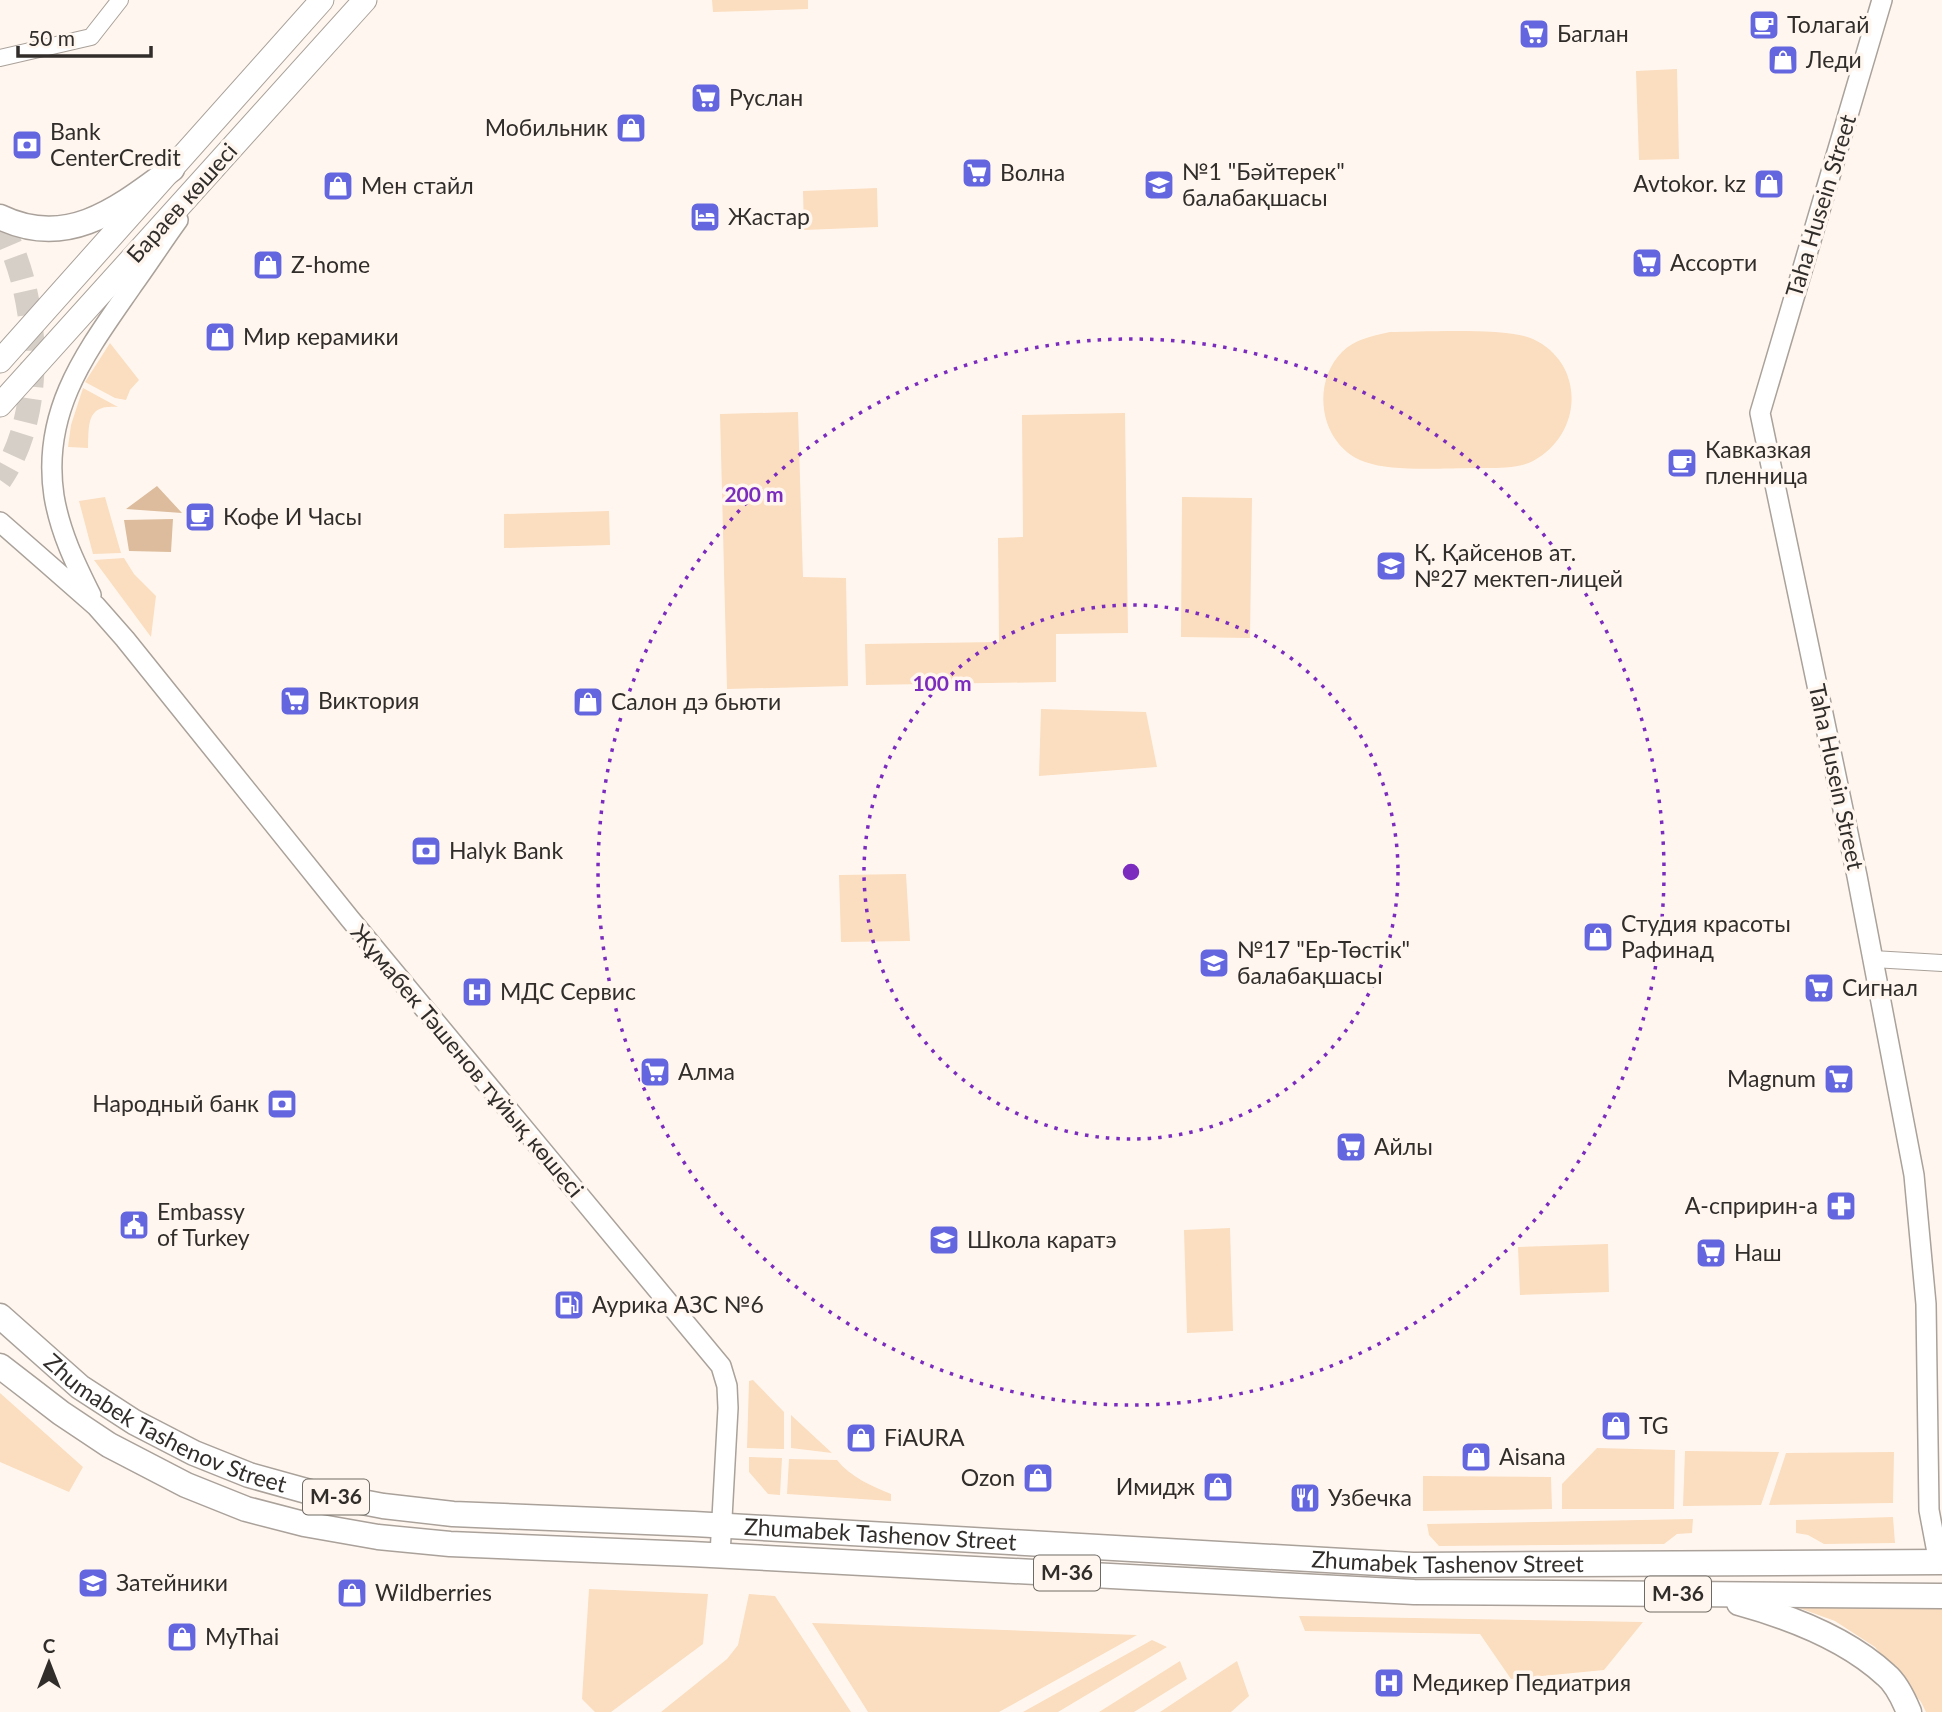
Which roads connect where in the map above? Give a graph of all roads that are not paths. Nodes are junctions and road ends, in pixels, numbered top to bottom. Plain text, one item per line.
1 (120, 0) edge
2 (322, 0) edge
3 (365, 0) edge
4 (1882, 0) edge
5 (277, 51) junction
6 (0, 58) edge
7 (299, 73) junction
8 (172, 169) junction
9 (212, 170) junction
10 (0, 217) edge
11 (0, 361) edge
12 (0, 405) edge
13 (0, 522) edge
14 (96, 606) junction
15 (1873, 960) junction
16 (1942, 963) edge
17 (0, 1316) edge
18 (0, 1366) edge
19 (0, 1381) edge
20 (109, 1445) junction
21 (723, 1526) junction
22 (720, 1555) junction
23 (1941, 1565) edge
24 (1704, 1594) junction
25 (1942, 1596) edge
26 (1909, 1712) edge

1 - 6 street
2 - 5 main road, Бараев көшесі
3 - 7 main road, Бараев көшесі
4 - 15 street, Taha Husein Street
5 - 7 main road
5 - 8 main road, Бараев көшесі
7 - 9 main road, Бараев көшесі
8 - 10 main road
8 - 11 main road, Бараев көшесі
9 - 12 main road, Бараев көшесі
9 - 14 street
13 - 14 street
14 - 21 street, Жұмабек Тәшенов тұйық көшесі
15 - 16 street
15 - 23 street, Taha Husein Street
17 - 21 main road, Zhumabek Tashenov Street / M-36
18 - 20 main road, Zhumabek Tashenov Street / M-36
19 - 20 main road
20 - 22 main road, Zhumabek Tashenov Street / M-36
21 - 22 street, Жұмабек Тәшенов тұйық көшесі
21 - 23 main road, Zhumabek Tashenov Street / M-36
22 - 24 main road, Zhumabek Tashenov Street / M-36
24 - 25 main road, Zhumabek Tashenov Street / M-36
24 - 26 main road

